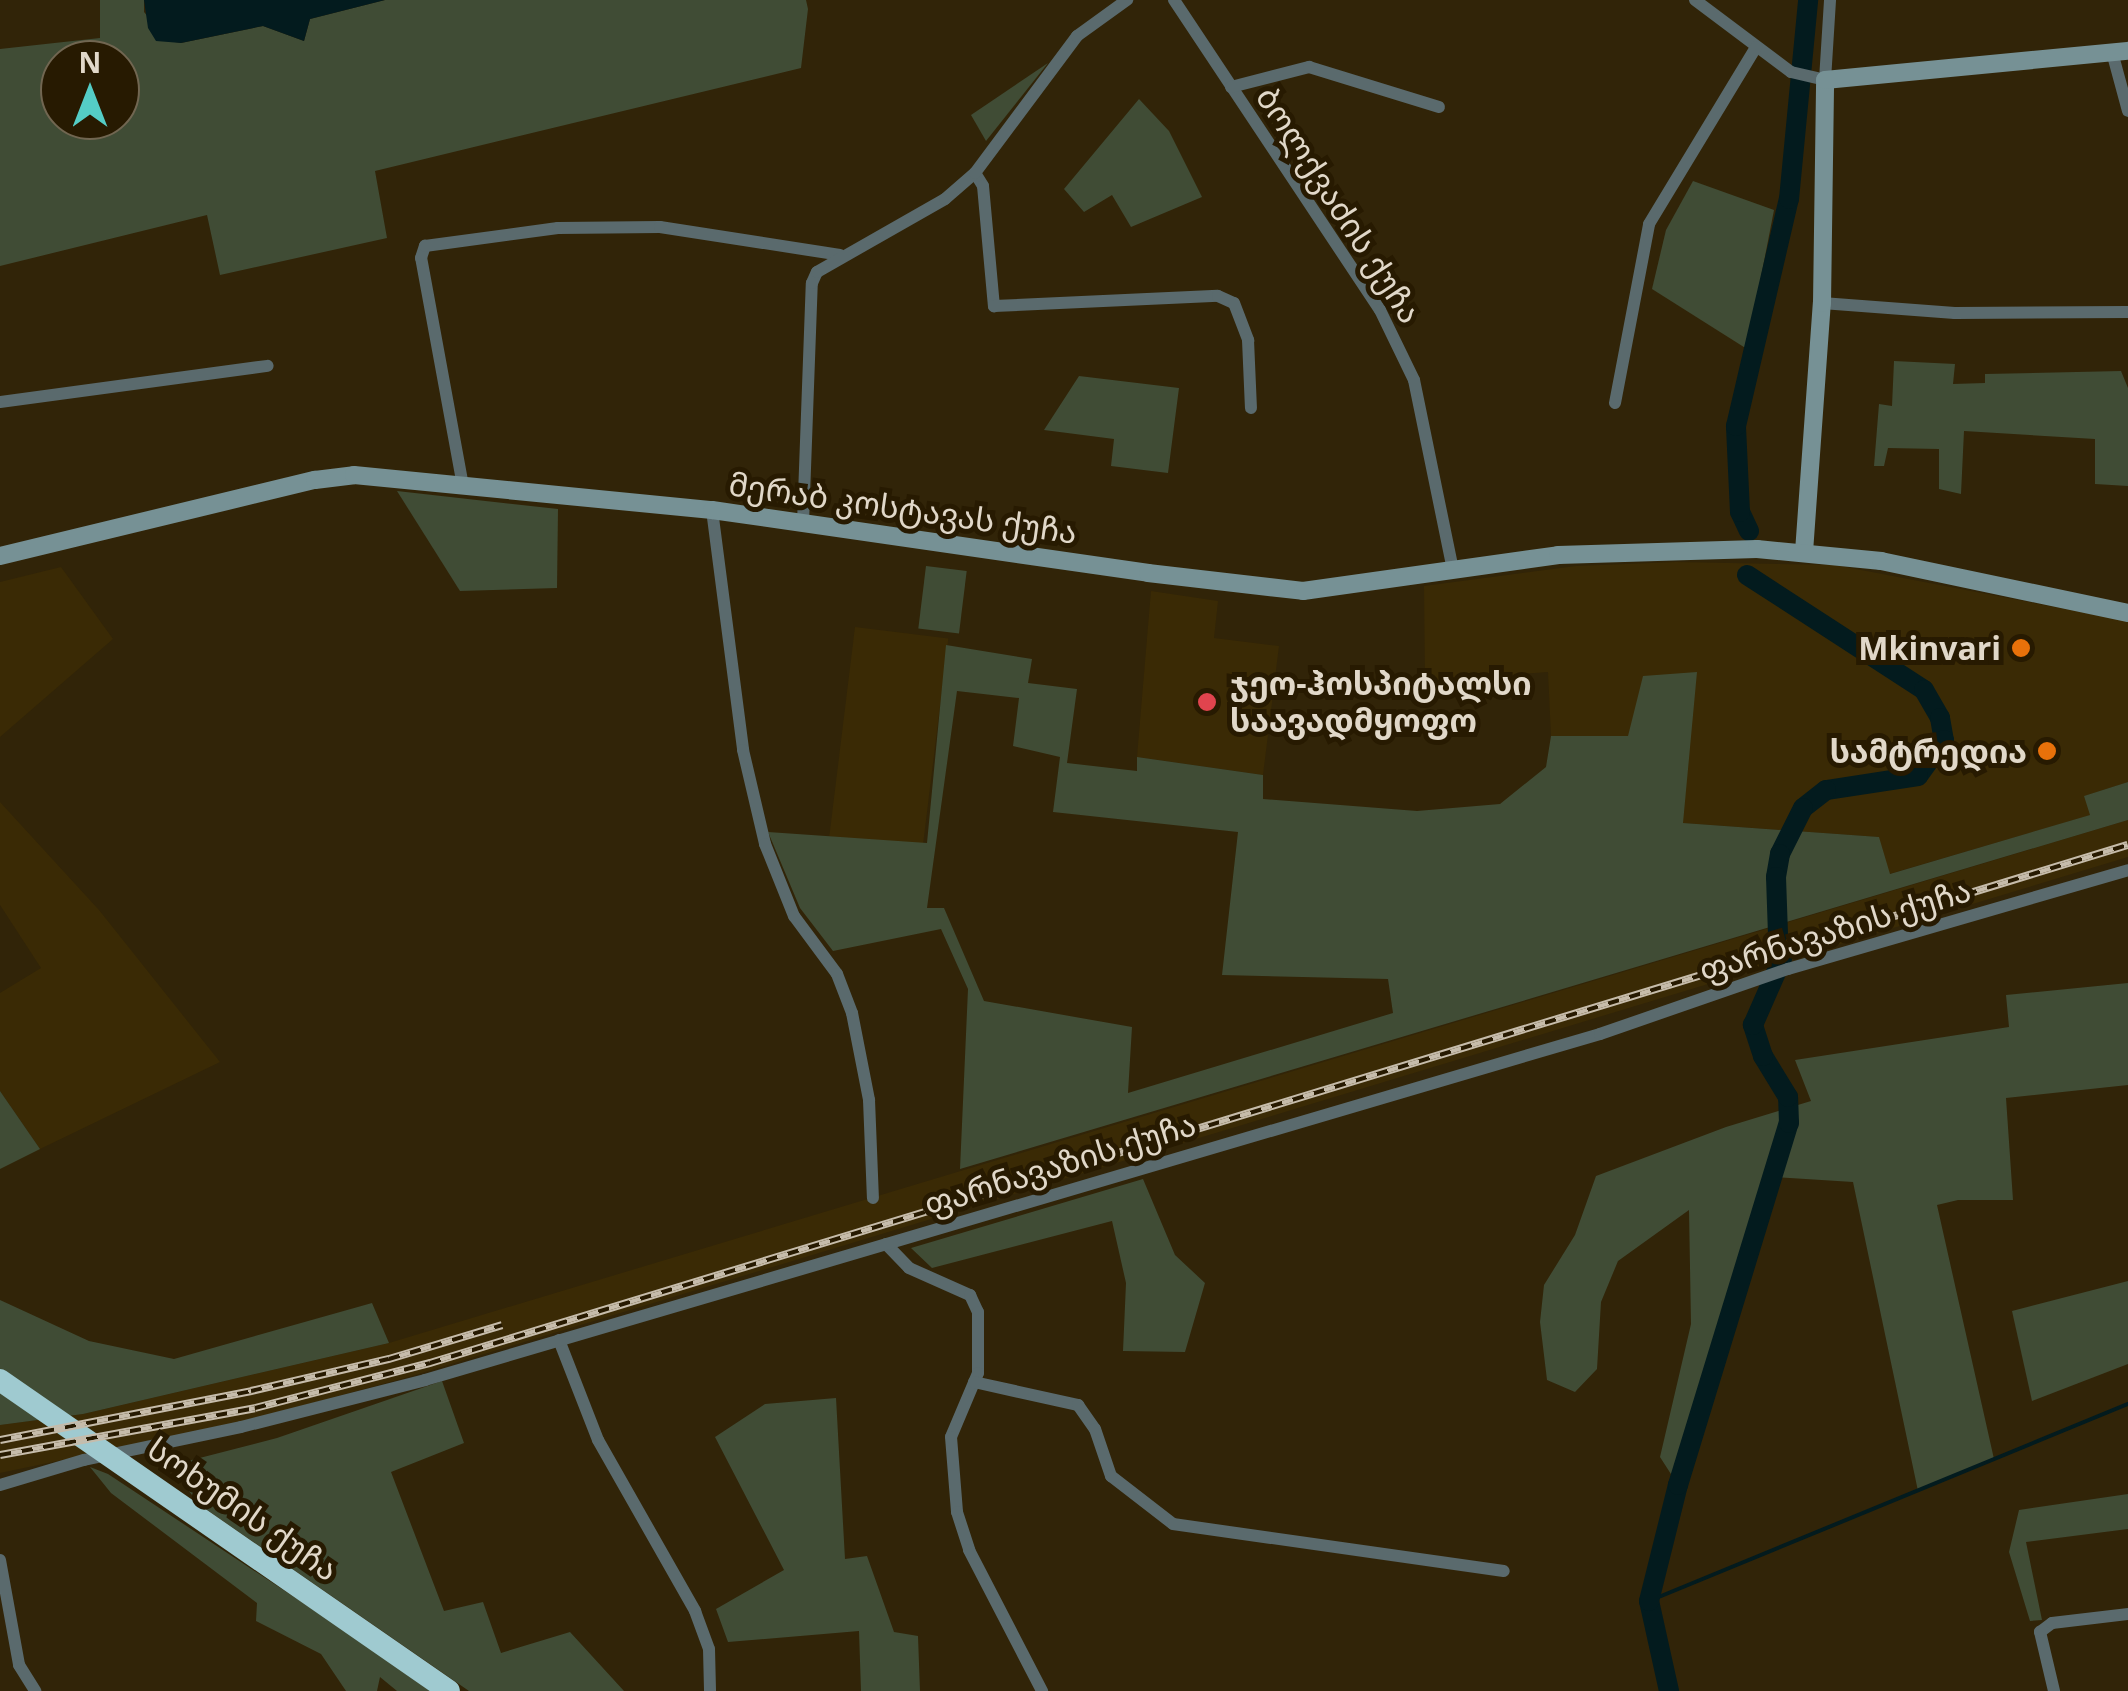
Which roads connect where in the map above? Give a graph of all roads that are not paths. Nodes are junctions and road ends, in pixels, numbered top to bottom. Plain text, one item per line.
1 (1127, 0) edge
2 (1174, 0) edge
3 (1695, 0) edge
4 (1830, 0) edge
5 (1756, 47) junction
6 (2120, 52) edge
7 (1826, 80) junction
8 (1231, 87) junction
9 (1439, 107) dead end
10 (2128, 111) edge
11 (975, 173) junction
12 (840, 255) junction
13 (1822, 303) junction
14 (2128, 312) edge
15 (268, 366) dead end
16 (0, 402) edge
17 (1614, 403) dead end
18 (1251, 408) dead end
19 (463, 486) junction
20 (712, 510) junction
21 (803, 523) junction
22 (1804, 552) junction
23 (0, 556) edge
24 (1453, 570) junction
25 (2128, 612) edge
26 (2128, 870) edge
27 (873, 1198) dead end
28 (886, 1244) junction
29 (559, 1340) junction
30 (0, 1380) edge
31 (974, 1382) junction
32 (0, 1484) edge
33 (0, 1560) edge
34 (1504, 1571) dead end
35 (2128, 1614) edge
36 (35, 1691) edge
37 (448, 1691) edge
38 (710, 1691) edge
39 (1042, 1691) edge
40 (2054, 1691) edge

1 - 11 street
2 - 8 street, ბოლქვაძის ქუჩა
3 - 5 street
4 - 7 street
5 - 7 street
5 - 17 street
6 - 7 main road
6 - 10 street
7 - 13 main road
8 - 9 street
8 - 24 street, ბოლქვაძის ქუჩა
11 - 12 street
11 - 18 street
12 - 19 street
12 - 21 street
13 - 14 street
13 - 22 main road
15 - 16 street
19 - 20 main road, მერაბ კოსტავას ქუჩა
19 - 23 main road, მერაბ კოსტავას ქუჩა
20 - 21 main road, მერაბ კოსტავას ქუჩა
20 - 27 street
21 - 24 main road, მერაბ კოსტავას ქუჩა
22 - 24 main road, მერაბ კოსტავას ქუჩა
22 - 25 main road, მერაბ კოსტავას ქუჩა
26 - 28 street, ფარნავაზის ქუჩა
28 - 29 street, ფარნავაზის ქუჩა
28 - 31 street
29 - 32 street, ფარნავაზის ქუჩა
29 - 38 street
30 - 37 highway, სოხუმის ქუჩა
31 - 34 street
31 - 39 street
33 - 36 street
35 - 40 street

